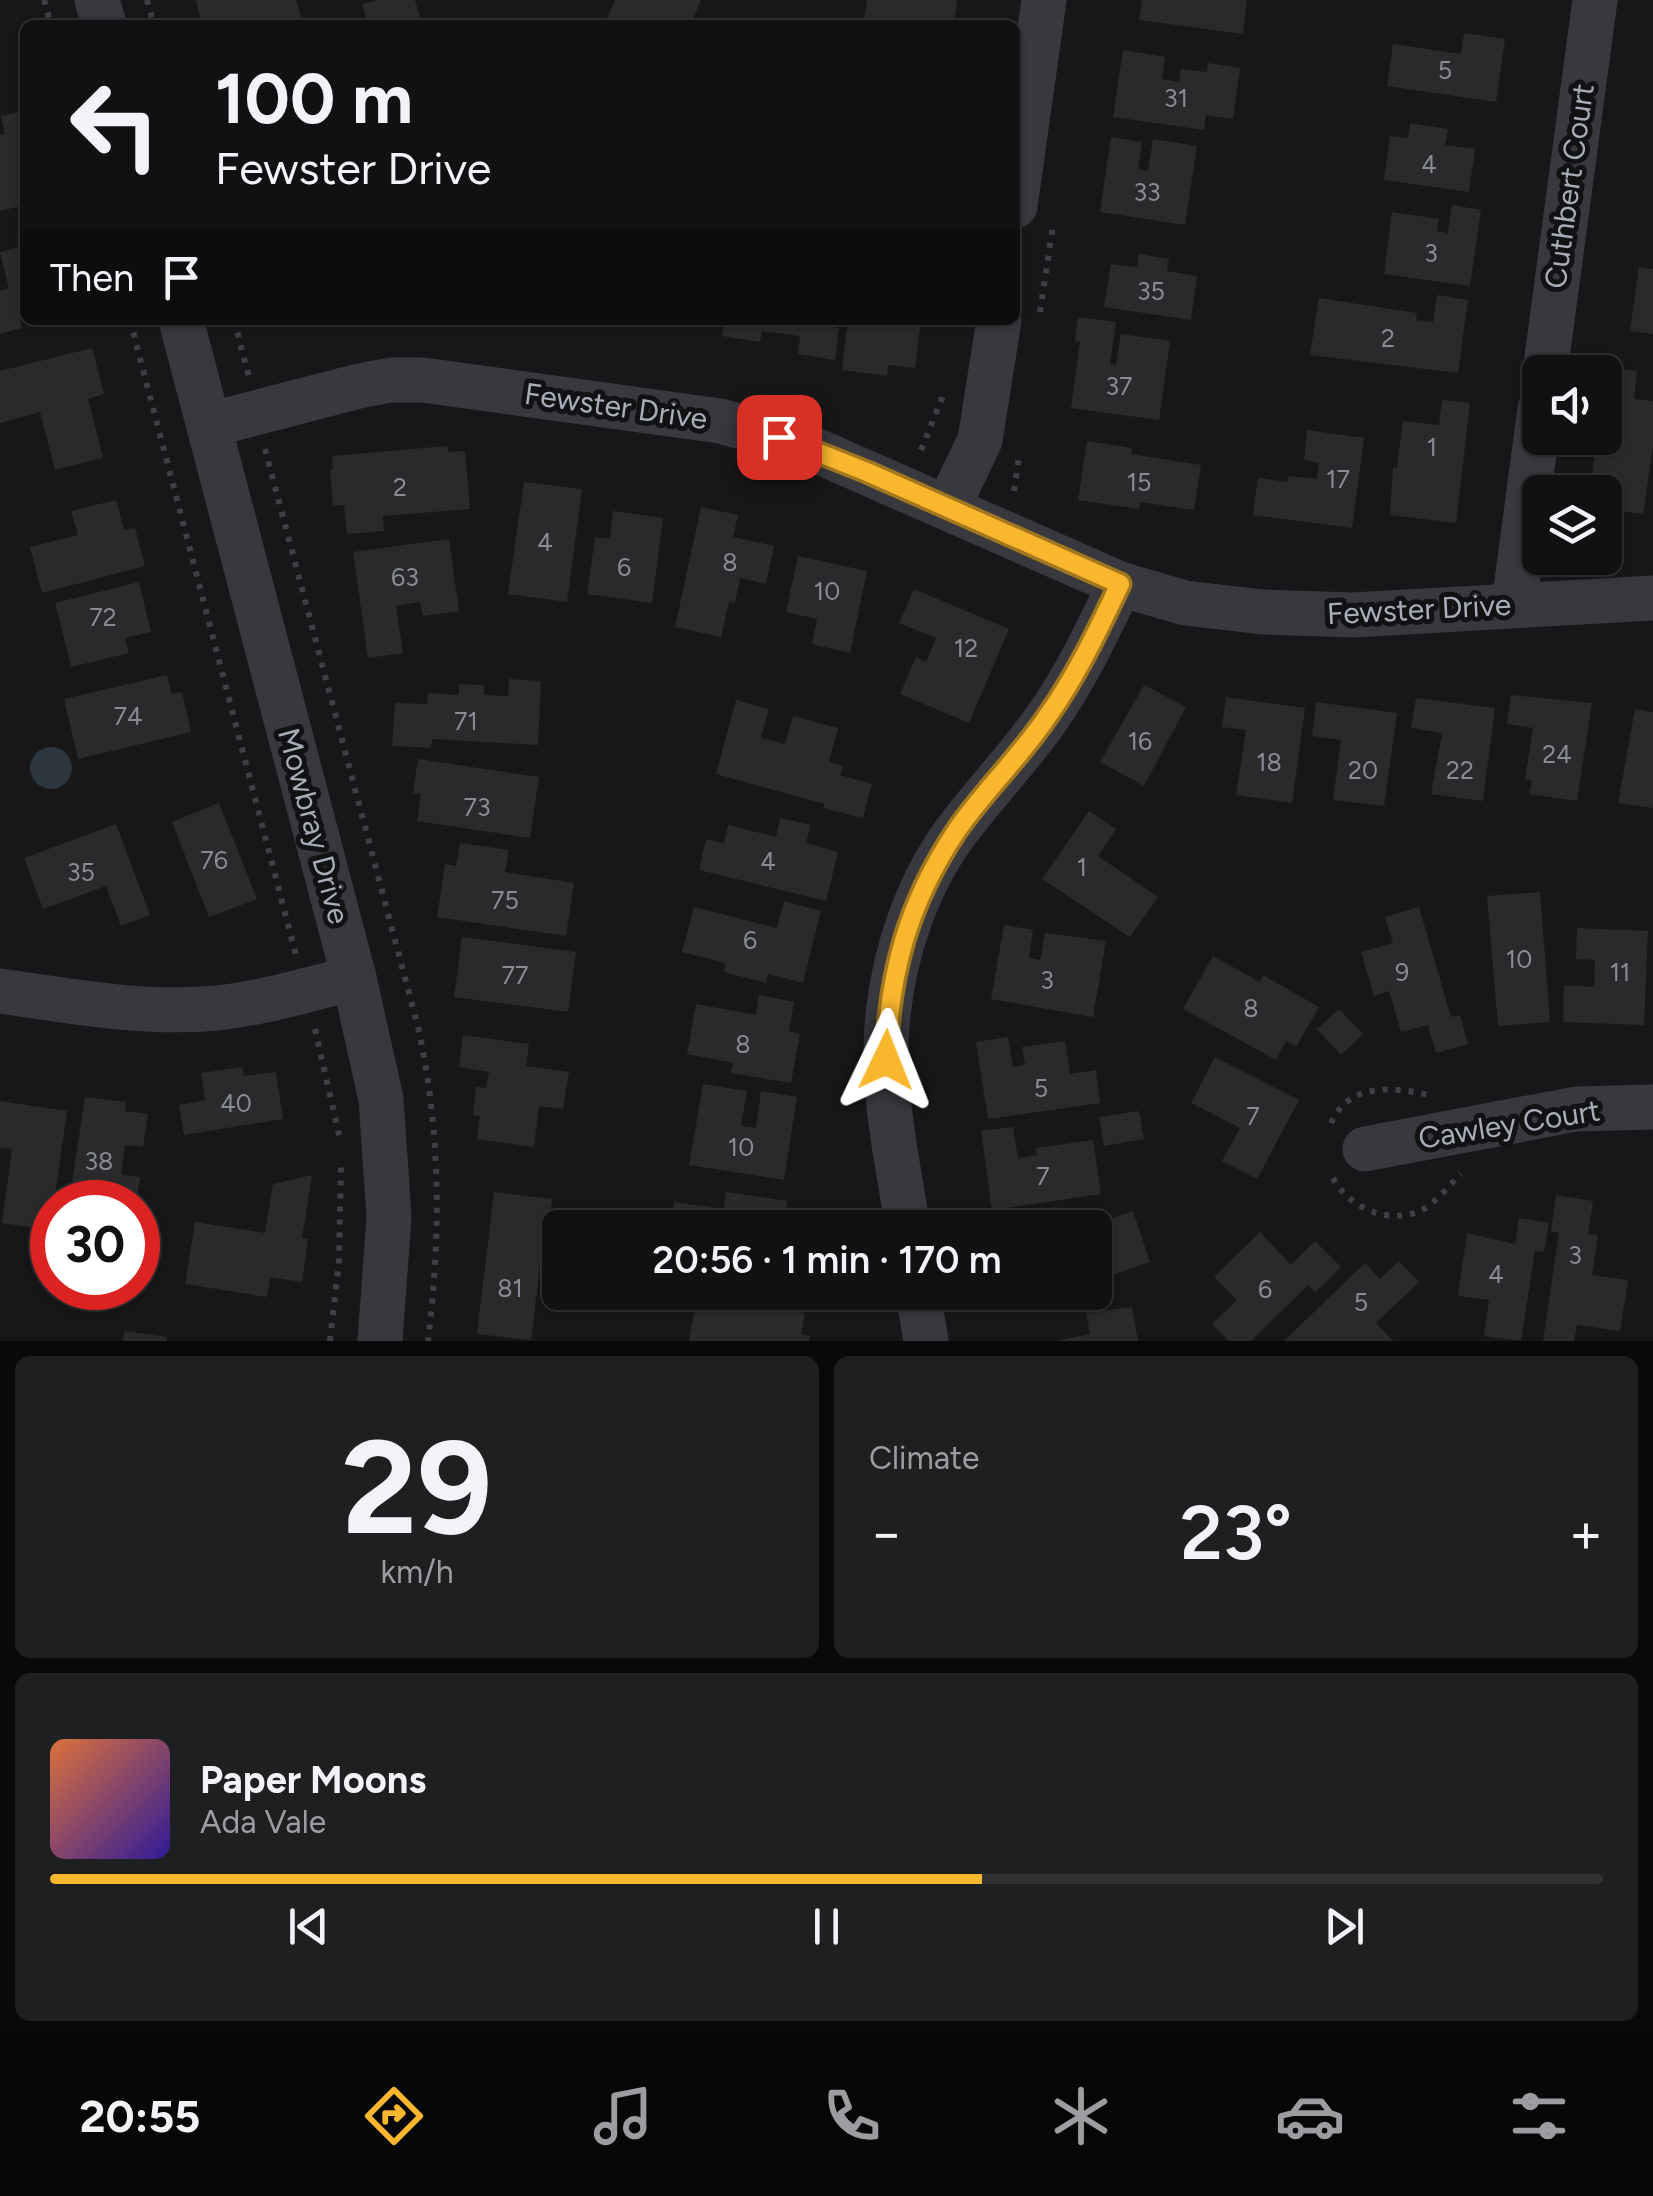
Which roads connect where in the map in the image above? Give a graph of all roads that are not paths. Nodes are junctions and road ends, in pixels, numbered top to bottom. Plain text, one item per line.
1 (1044, 0) edge
2 (1595, 0) edge
3 (1034, 215) edge
4 (182, 325) edge
5 (1017, 325) edge
6 (1547, 355) edge
7 (209, 425) junction
8 (1534, 455) edge
9 (948, 507) junction
10 (1120, 584) junction
11 (1653, 598) edge
12 (1514, 604) junction
13 (354, 978) junction
14 (0, 991) edge
15 (1653, 1107) edge
16 (1365, 1148) dead end
17 (906, 1210) edge
18 (921, 1310) edge
19 (380, 1341) edge
20 (926, 1341) edge

1 - 3 street
2 - 6 street, Cuthbert Court
4 - 7 street, Mowbray Drive
5 - 9 street
7 - 9 street, Fewster Drive
7 - 13 street, Mowbray Drive
8 - 12 street
9 - 10 street, Fewster Drive
10 - 12 street, Fewster Drive
10 - 17 street
11 - 12 street, Fewster Drive
13 - 14 street
13 - 19 street, Mowbray Drive
15 - 16 street, Cawley Court
18 - 20 street

